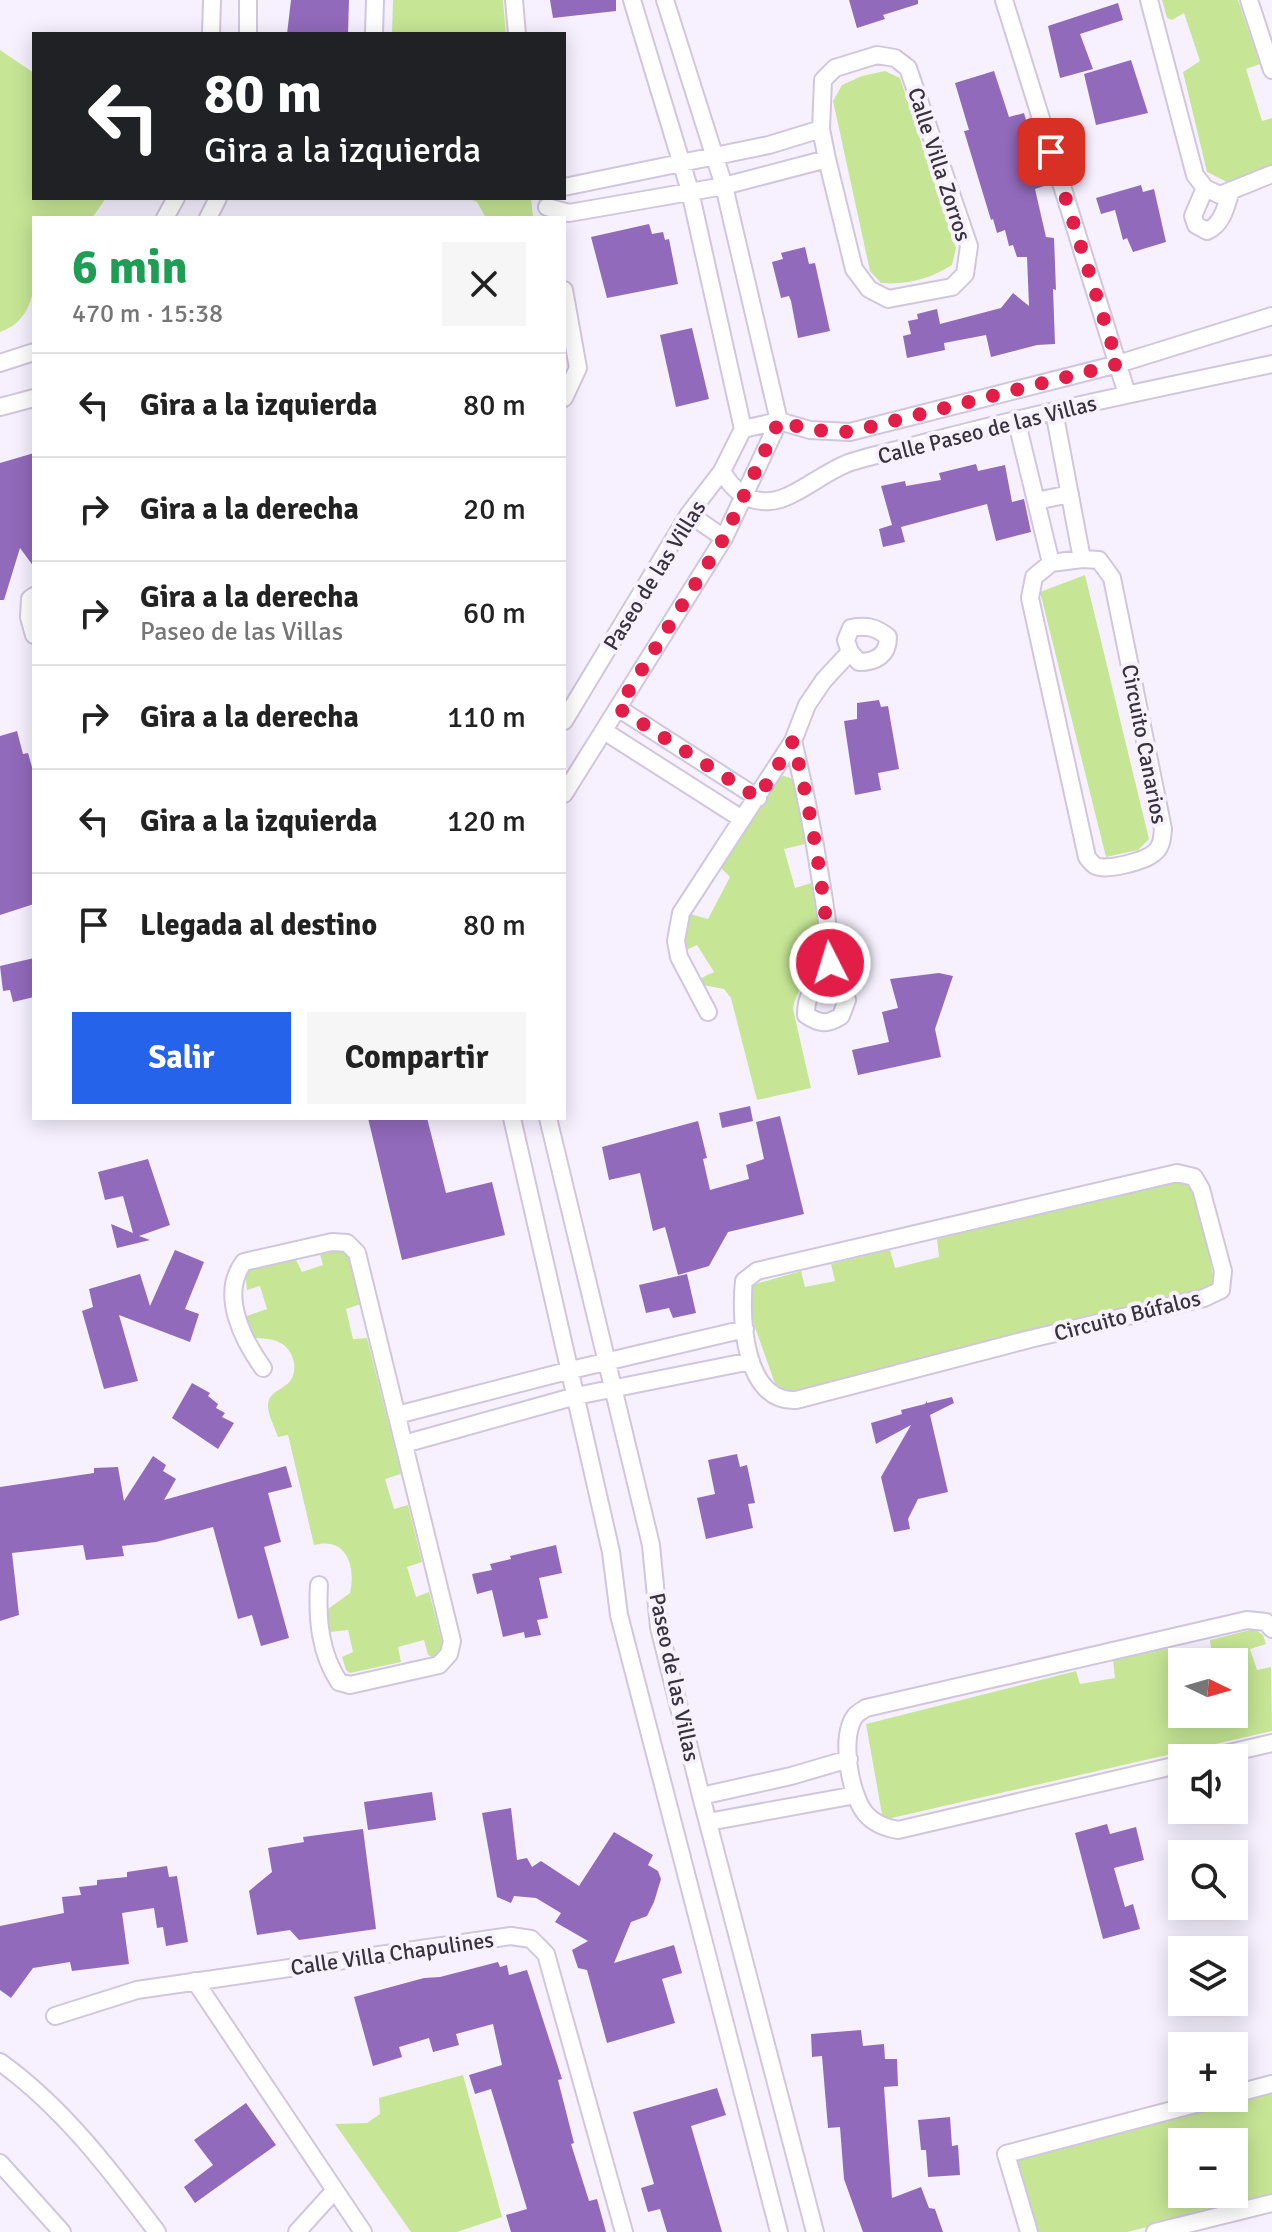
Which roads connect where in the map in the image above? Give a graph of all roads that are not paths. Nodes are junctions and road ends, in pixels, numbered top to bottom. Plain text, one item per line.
1 (212, 0) edge
2 (248, 0) edge
3 (375, 0) edge
4 (514, 0) edge
5 (632, 0) edge
6 (665, 0) edge
7 (1004, 0) edge
8 (1149, 0) edge
9 (1249, 0) edge
10 (211, 32) edge
11 (248, 32) edge
12 (374, 32) edge
13 (517, 32) edge
14 (1272, 70) edge
15 (821, 129) junction
16 (769, 145) junction
17 (715, 155) junction
18 (827, 159) junction
19 (682, 162) junction
20 (777, 171) junction
21 (1272, 174) edge
22 (606, 177) junction
23 (724, 186) junction
24 (566, 187) edge
25 (1205, 188) junction
26 (1231, 190) junction
27 (690, 191) junction
28 (610, 205) junction
29 (551, 208) edge
30 (566, 301) edge
31 (1272, 316) edge
32 (32, 353) edge
33 (0, 363) edge
34 (1118, 364) junction
35 (1272, 364) edge
36 (566, 394) edge
37 (1127, 394) junction
38 (32, 399) edge
39 (0, 407) edge
40 (1054, 411) junction
41 (1016, 419) junction
42 (779, 421) junction
43 (743, 429) junction
44 (722, 471) junction
45 (1070, 494) junction
46 (744, 496) junction
47 (1036, 501) junction
48 (689, 514) junction
49 (724, 538) junction
50 (1082, 559) junction
51 (1051, 563) junction
52 (32, 598) edge
53 (32, 628) edge
54 (850, 652) dead end
55 (618, 708) junction
56 (566, 718) edge
57 (604, 731) junction
58 (793, 741) junction
59 (699, 759) junction
60 (684, 782) junction
61 (566, 791) edge
62 (758, 798) junction
63 (742, 819) junction
64 (828, 982) dead end
65 (708, 1012) dead end
66 (512, 1120) edge
67 (548, 1120) edge
68 (745, 1329) junction
69 (686, 1343) junction
70 (751, 1361) junction
71 (608, 1362) junction
72 (263, 1368) dead end
73 (571, 1370) junction
74 (694, 1372) junction
75 (614, 1387) junction
76 (576, 1396) junction
77 (397, 1415) junction
78 (404, 1444) junction
79 (319, 1585) dead end
80 (1272, 1629) edge
81 (1272, 1743) edge
82 (1248, 1749) edge
83 (849, 1759) junction
84 (1168, 1767) edge
85 (791, 1776) junction
86 (856, 1795) junction
87 (701, 1796) junction
88 (798, 1805) junction
89 (708, 1822) junction
90 (195, 1981) junction
91 (55, 2016) dead end
92 (0, 2062) edge
93 (1272, 2084) edge
94 (1248, 2090) edge
95 (1168, 2111) edge
96 (0, 2163) edge
97 (335, 2190) junction
98 (1272, 2203) edge
99 (1217, 2224) edge
100 (1192, 2228) edge
101 (359, 2231) edge
102 (62, 2232) edge
103 (157, 2232) edge
104 (297, 2232) edge
105 (624, 2232) edge
106 (779, 2232) edge
107 (815, 2232) edge
108 (1029, 2232) edge
109 (1155, 2232) edge

1 - 10 street
2 - 11 street
3 - 12 street
4 - 13 street
5 - 19 street
6 - 17 street
7 - 34 street
8 - 25 street
9 - 14 street
15 - 16 street
15 - 18 street, Calle Villa Zorros
15 - 18 street, Calle Villa Zorros
16 - 17 street
16 - 20 street
17 - 19 street
17 - 23 street
18 - 20 street
19 - 22 street
19 - 27 street
20 - 23 street
21 - 26 street
22 - 24 street
22 - 28 street
23 - 27 street
23 - 42 street
25 - 26 street
25 - 26 street
27 - 28 street
27 - 43 street
28 - 29 street
30 - 36 street
31 - 34 street, Calle Paseo de las Villas
32 - 33 street
34 - 37 street
34 - 42 street, Calle Paseo de las Villas
35 - 37 street, Calle Paseo de las Villas
37 - 40 street, Calle Paseo de las Villas
38 - 39 street
40 - 41 street, Calle Paseo de las Villas
40 - 45 street
41 - 46 street, Calle Paseo de las Villas
41 - 47 street
42 - 43 street, Calle Paseo de las Villas
42 - 46 street, Paseo de las Villas
43 - 44 street, Paseo de las Villas
44 - 46 street
44 - 48 street, Paseo de las Villas
45 - 47 street
45 - 50 street
46 - 49 street, Paseo de las Villas
47 - 51 street
48 - 49 street
48 - 56 street, Paseo de las Villas
49 - 55 street, Paseo de las Villas
50 - 51 street
50 - 51 street, Circuito Canarios
52 - 53 street
54 - 58 street
55 - 57 street, Paseo de las Villas
55 - 59 street
57 - 60 street
57 - 61 street, Paseo de las Villas
58 - 62 street
58 - 64 street
59 - 60 street
59 - 62 street
60 - 63 street
62 - 63 street
63 - 65 street
66 - 73 street, Paseo de las Villas
67 - 71 street, Paseo de las Villas
68 - 69 street
68 - 70 street, Circuito Búfalos
68 - 70 street, Circuito Búfalos
69 - 71 street
69 - 74 street
70 - 74 street
71 - 73 street
71 - 75 street, Paseo de las Villas
72 - 77 street
73 - 76 street, Paseo de las Villas
73 - 77 street
74 - 75 street
75 - 76 street
75 - 87 street, Paseo de las Villas
76 - 78 street
76 - 106 street, Paseo de las Villas
77 - 78 street
78 - 79 street
80 - 83 street
81 - 82 street
83 - 85 street
83 - 86 street
84 - 86 street
85 - 87 street
85 - 88 street
86 - 88 street
87 - 89 street, Paseo de las Villas
88 - 89 street
89 - 107 street, Paseo de las Villas
90 - 91 street
90 - 97 street
90 - 105 street, Calle Villa Chapulines
92 - 103 street
93 - 94 street
95 - 108 street
96 - 102 street
97 - 101 street
97 - 104 street
98 - 99 street
99 - 100 street
100 - 109 street

